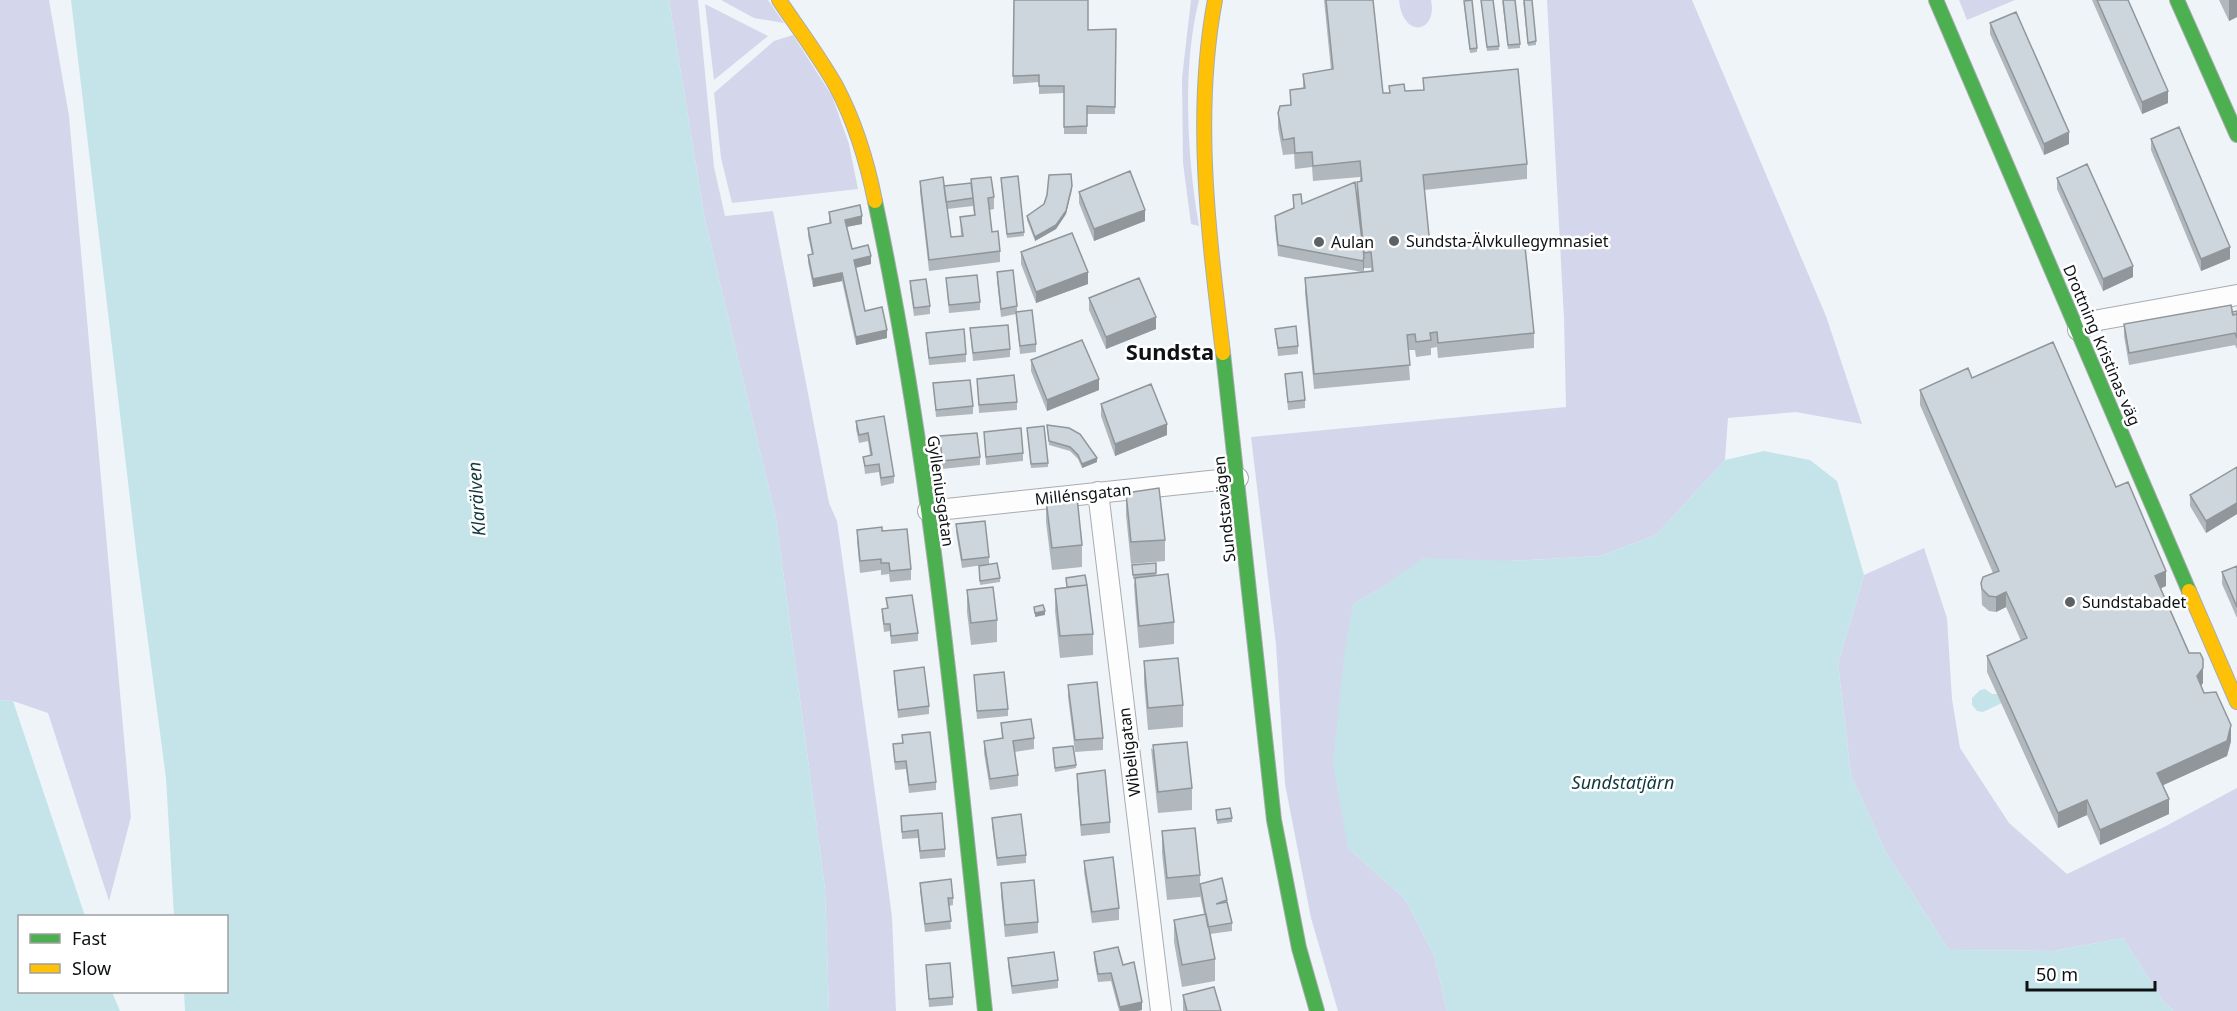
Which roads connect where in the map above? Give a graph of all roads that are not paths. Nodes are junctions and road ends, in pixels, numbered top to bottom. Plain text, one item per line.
1 (779, 0) edge
2 (1215, 0) edge
3 (1936, 0) edge
4 (2177, 0) edge
5 (2237, 135) edge
6 (2237, 295) edge
7 (2078, 330) junction
8 (1238, 478) junction
9 (1098, 492) junction
10 (928, 511) junction
11 (2237, 702) edge
12 (985, 1011) edge
13 (1161, 1011) edge
14 (1317, 1011) edge

1 - 10 street, Gylleniusgatan
2 - 8 street, Sundstavägen
3 - 7 street, Drottning Kristinas väg
4 - 5 street
6 - 7 street
7 - 11 street, Drottning Kristinas väg
8 - 9 street, Millénsgatan
8 - 14 street, Sundstavägen
9 - 10 street, Millénsgatan
9 - 13 street, Wibeligatan
10 - 12 street, Gylleniusgatan

